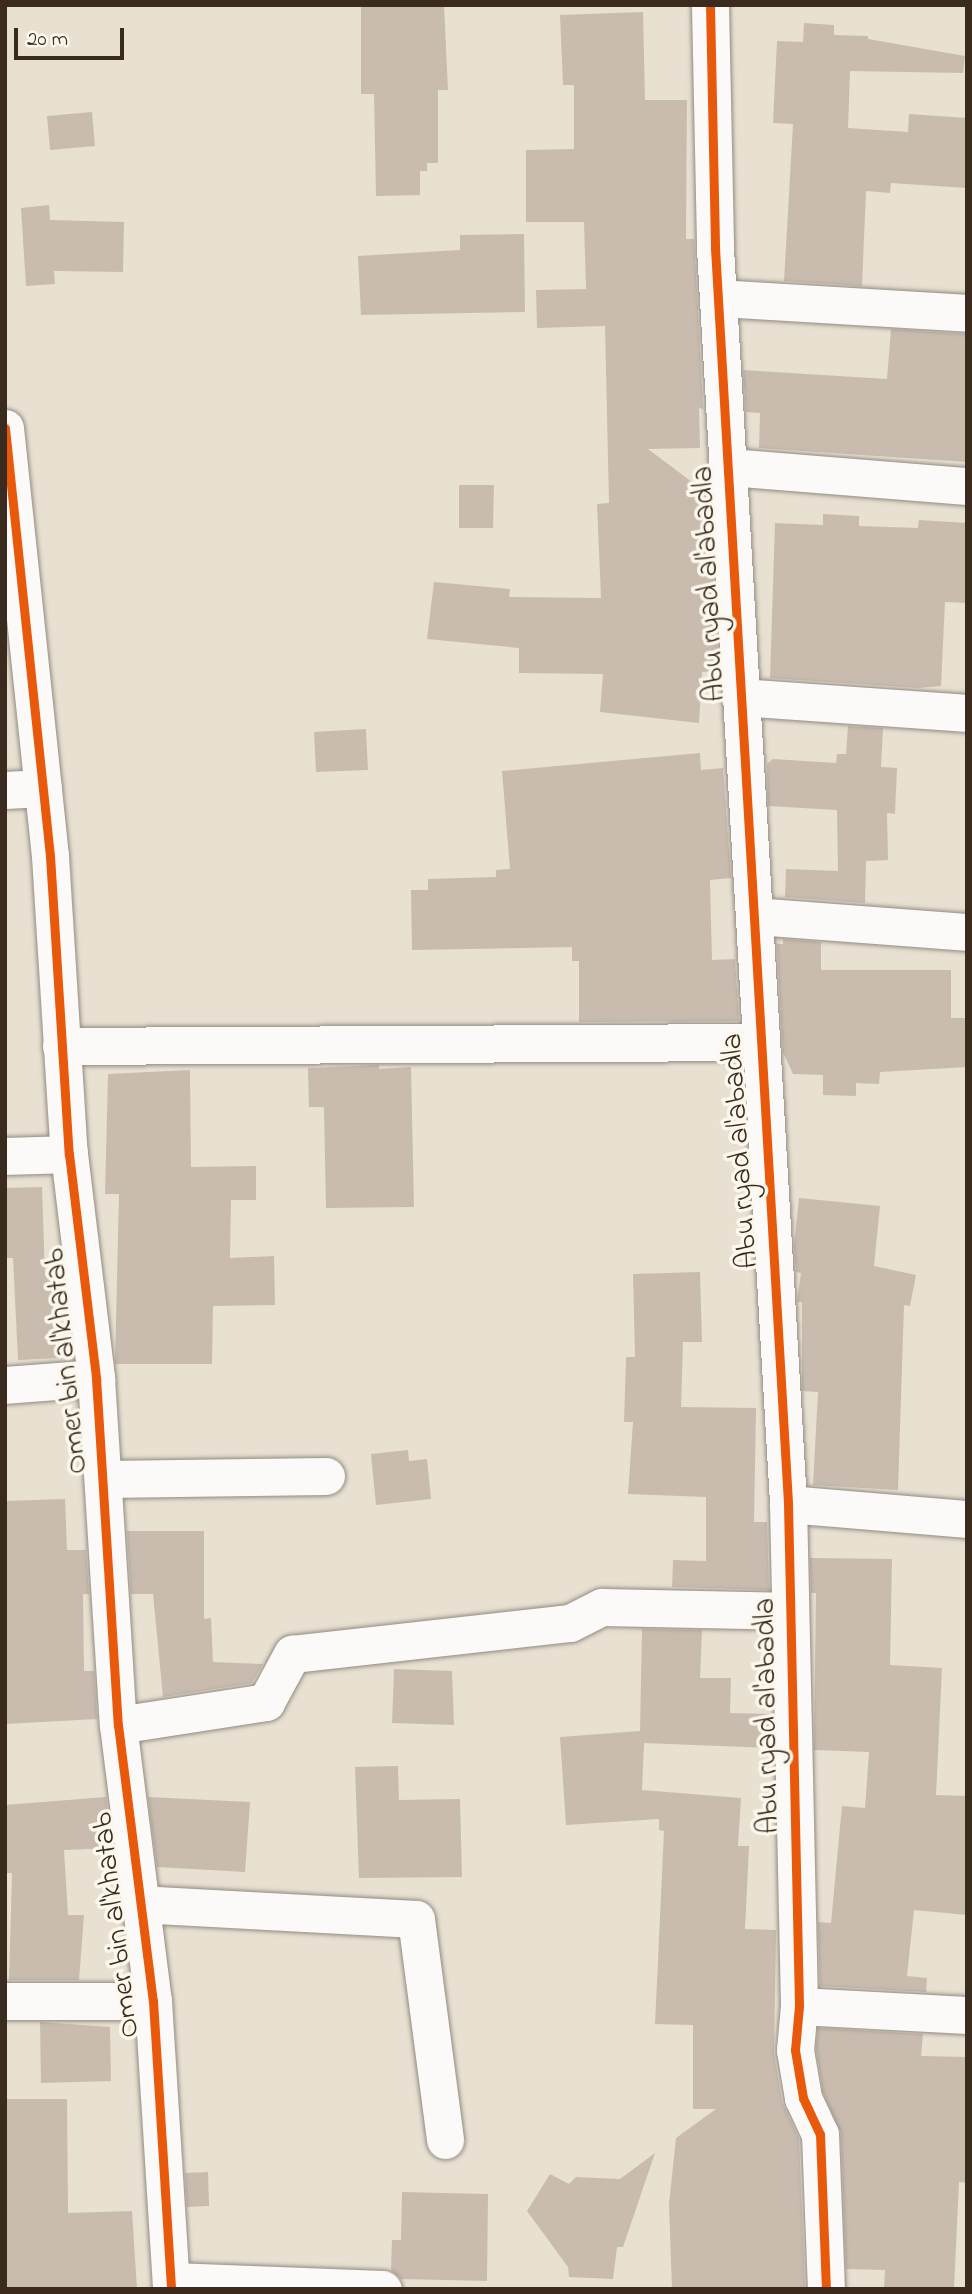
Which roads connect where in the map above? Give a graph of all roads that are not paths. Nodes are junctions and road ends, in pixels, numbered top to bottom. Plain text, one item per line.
1 (710, 5) edge
2 (718, 298) junction
3 (967, 313) edge
4 (5, 428) edge
5 (729, 467) junction
6 (967, 486) edge
7 (740, 696) junction
8 (967, 713) edge
9 (43, 788) junction
10 (5, 790) edge
11 (755, 916) junction
12 (967, 932) edge
13 (758, 1042) junction
14 (61, 1046) junction
15 (69, 1154) junction
16 (5, 1156) edge
17 (96, 1378) junction
18 (5, 1385) edge
19 (326, 1476) dead end
20 (105, 1479) junction
21 (788, 1504) junction
22 (967, 1519) edge
23 (790, 1611) junction
24 (118, 1725) junction
25 (138, 1904) junction
26 (5, 2001) edge
27 (153, 2001) junction
28 (799, 2006) junction
29 (967, 2015) edge
30 (445, 2140) dead end
31 (171, 2285) edge
32 (383, 2289) edge
33 (826, 2289) edge

1 - 2 street, Abu ryad al'abadla
2 - 3 street
2 - 5 street, Abu ryad al'abadla
4 - 9 street, Omer bin al'khatab
5 - 6 street
5 - 7 street, Abu ryad al'abadla
7 - 8 street
7 - 11 street, Abu ryad al'abadla
9 - 10 street
9 - 14 street, Omer bin al'khatab
11 - 12 street
11 - 13 street, Abu ryad al'abadla
13 - 14 street
13 - 21 street, Abu ryad al'abadla
14 - 15 street, Omer bin al'khatab
15 - 16 street
15 - 17 street, Omer bin al'khatab
17 - 18 street
17 - 20 street, Omer bin al'khatab
19 - 20 street
20 - 24 street, Omer bin al'khatab
21 - 22 street
21 - 23 street, Abu ryad al'abadla
23 - 24 street
23 - 28 street, Abu ryad al'abadla
24 - 25 street, Omer bin al'khatab
25 - 27 street, Omer bin al'khatab
25 - 30 street
26 - 27 street
27 - 31 street, Omer bin al'khatab
28 - 29 street
28 - 33 street, Abu ryad al'abadla
31 - 32 street

